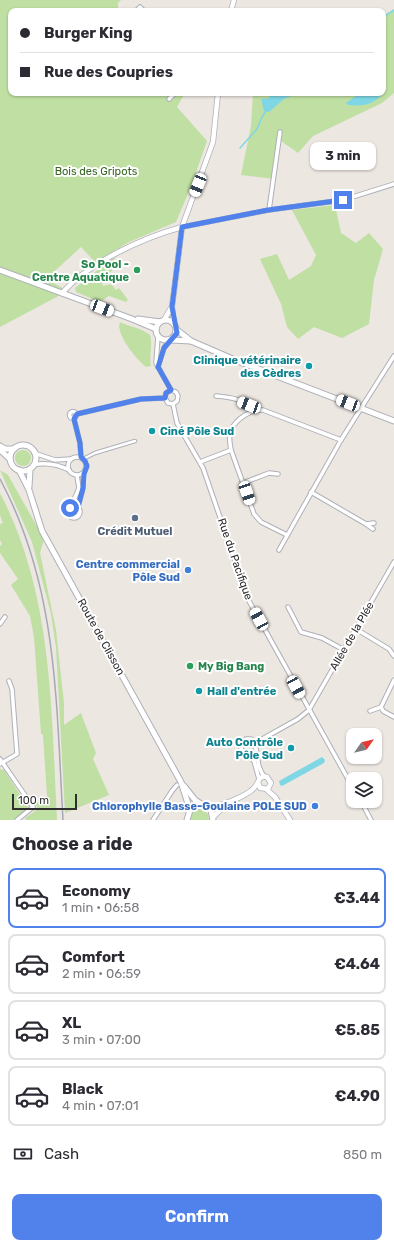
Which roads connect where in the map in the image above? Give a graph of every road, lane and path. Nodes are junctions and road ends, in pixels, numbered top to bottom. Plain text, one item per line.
1 (172, 96) edge
2 (218, 96) edge
3 (169, 99) dead end
4 (280, 132) dead end
5 (394, 184) edge
6 (268, 210) junction
7 (182, 227) junction
8 (0, 270) edge
9 (62, 293) junction
10 (172, 307) junction
11 (132, 319) junction
12 (162, 321) junction
13 (174, 324) junction
14 (156, 330) junction
15 (177, 330) junction
16 (158, 336) junction
17 (170, 340) junction
18 (191, 341) junction
19 (394, 356) edge
20 (158, 367) junction
21 (171, 390) junction
22 (216, 396) dead end
23 (165, 398) junction
24 (173, 404) junction
25 (360, 408) junction
26 (253, 411) junction
27 (77, 414) junction
28 (74, 419) junction
29 (394, 421) edge
30 (340, 440) junction
31 (135, 441) dead end
32 (0, 446) edge
33 (14, 449) junction
34 (0, 450) edge
35 (231, 450) junction
36 (34, 453) junction
37 (82, 458) junction
38 (10, 459) junction
39 (71, 459) junction
40 (200, 462) junction
41 (32, 467) junction
42 (19, 470) junction
43 (69, 470) junction
44 (84, 474) junction
45 (278, 474) dead end
46 (77, 476) junction
47 (243, 483) junction
48 (29, 490) junction
49 (311, 492) junction
50 (71, 506) junction
51 (78, 507) junction
52 (374, 522) dead end
53 (366, 524) junction
54 (372, 529) dead end
55 (286, 535) junction
56 (279, 550) dead end
57 (394, 562) edge
58 (288, 607) dead end
59 (5, 617) dead end
60 (0, 624) edge
61 (356, 629) junction
62 (344, 650) junction
63 (394, 656) edge
64 (394, 680) edge
65 (9, 681) dead end
66 (381, 707) junction
67 (309, 710) junction
68 (370, 711) dead end
69 (394, 718) edge
70 (255, 743) junction
71 (255, 750) junction
72 (247, 754) junction
73 (1, 762) edge
74 (346, 776) edge
75 (265, 777) junction
76 (258, 781) junction
77 (179, 784) junction
78 (254, 788) junction
79 (266, 788) junction
80 (229, 802) junction
81 (201, 805) junction
82 (208, 808) junction
83 (365, 808) edge
84 (190, 810) junction
85 (213, 818) edge
86 (17, 820) edge
87 (153, 820) edge
88 (187, 820) edge
89 (290, 820) edge
90 (371, 820) edge

1 - 3 street
2 - 7 street
4 - 6 street
5 - 6 street
6 - 7 street
7 - 9 street
7 - 10 street
8 - 9 main road
9 - 11 main road
10 - 12 street
10 - 13 street
11 - 12 main road
11 - 14 main road
12 - 13 main road
12 - 14 main road
13 - 15 main road
14 - 16 main road
15 - 17 main road
15 - 18 main road
16 - 17 main road
16 - 20 street
17 - 18 main road
17 - 20 street
18 - 25 main road
19 - 25 street
20 - 21 street
21 - 23 street
21 - 24 street
22 - 26 street
23 - 24 street
23 - 27 street
24 - 40 street, Rue du Pacifique
25 - 29 main road
25 - 30 street
26 - 30 street
26 - 35 street
27 - 28 street
27 - 28 street
28 - 37 street
30 - 49 street
31 - 37 street
32 - 33 main road
33 - 36 main road
33 - 38 main road
34 - 38 main road
35 - 40 street
35 - 47 street
36 - 39 street
36 - 41 main road
37 - 39 street
37 - 44 street
38 - 42 main road
39 - 43 street
40 - 67 street, Rue du Pacifique
41 - 42 main road
41 - 43 street
41 - 48 main road, Route de Clisson
42 - 48 main road, Route de Clisson
43 - 46 street
44 - 46 street
44 - 51 street
45 - 47 street
46 - 50 street
47 - 55 street
48 - 77 main road, Route de Clisson
49 - 53 street
49 - 55 street
50 - 51 street
50 - 51 street
52 - 53 street
53 - 54 street
55 - 56 street
57 - 61 street, Allée de la Plée
58 - 62 street
59 - 60 street
61 - 62 street, Allée de la Plée
61 - 63 street
62 - 67 street, Allée de la Plée
64 - 66 street
65 - 73 street
66 - 68 street
66 - 69 street
67 - 70 street
67 - 74 street, Rue du Pacifique
70 - 71 street
70 - 72 street
71 - 72 street
71 - 75 street
72 - 76 street
73 - 86 street
75 - 76 street
75 - 79 street
76 - 78 street
76 - 79 street
77 - 81 main road, Route de Clisson
77 - 84 main road, Route de Clisson
77 - 87 street
78 - 79 street
78 - 80 street
79 - 89 street
80 - 82 street
80 - 85 street
81 - 82 main road, Route de Clisson
81 - 84 main road
82 - 85 main road
83 - 90 street
84 - 88 main road

